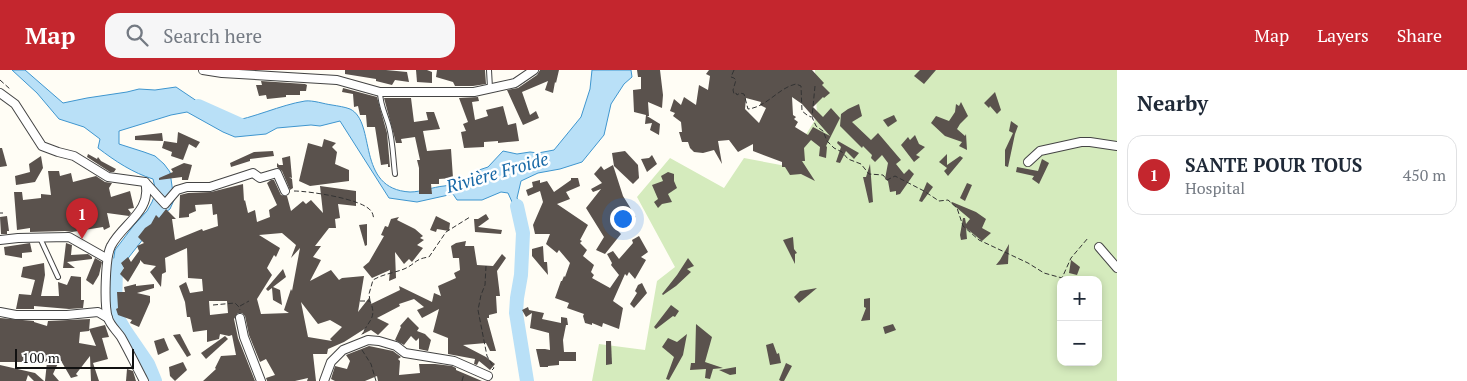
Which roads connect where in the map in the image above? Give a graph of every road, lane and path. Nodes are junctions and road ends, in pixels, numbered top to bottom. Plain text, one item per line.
1 (203, 70) edge
2 (489, 70) edge
3 (534, 70) edge
4 (734, 70) edge
5 (285, 73) edge
6 (815, 86) dead end
7 (490, 88) junction
8 (380, 92) junction
9 (0, 93) edge
10 (812, 117) junction
11 (1117, 146) edge
12 (1028, 162) dead end
13 (395, 174) dead end
14 (145, 182) junction
15 (285, 191) joint
16 (0, 213) edge
17 (3, 213) dead end
18 (470, 217) dead end
19 (374, 219) dead end
20 (40, 238) junction
21 (1088, 238) dead end
22 (0, 240) edge
23 (1099, 247) dead end
24 (106, 258) junction
25 (486, 266) dead end
26 (1117, 268) edge
27 (58, 277) dead end
28 (250, 300) dead end
29 (360, 301) dead end
30 (370, 301) junction
31 (213, 305) dead end
32 (239, 306) junction
33 (0, 312) edge
34 (108, 318) junction
35 (240, 318) joint
36 (360, 343) junction
37 (488, 376) joint
38 (144, 381) edge
39 (261, 381) edge
40 (324, 381) edge
41 (376, 381) edge

1 - 5 street
2 - 7 lane
3 - 7 street
4 - 10 path
5 - 8 street
6 - 10 path
7 - 8 street
8 - 13 lane
9 - 14 street
10 - 21 path
11 - 12 street
14 - 15 street
14 - 24 street
15 - 19 path
16 - 17 path
18 - 30 path
20 - 22 street
20 - 24 street
20 - 27 lane
23 - 26 street
24 - 34 street
25 - 37 path
28 - 32 path
29 - 30 path
30 - 36 path
31 - 32 path
32 - 35 path
33 - 34 street
34 - 38 street
35 - 39 street
36 - 37 street
36 - 40 street
36 - 41 path

